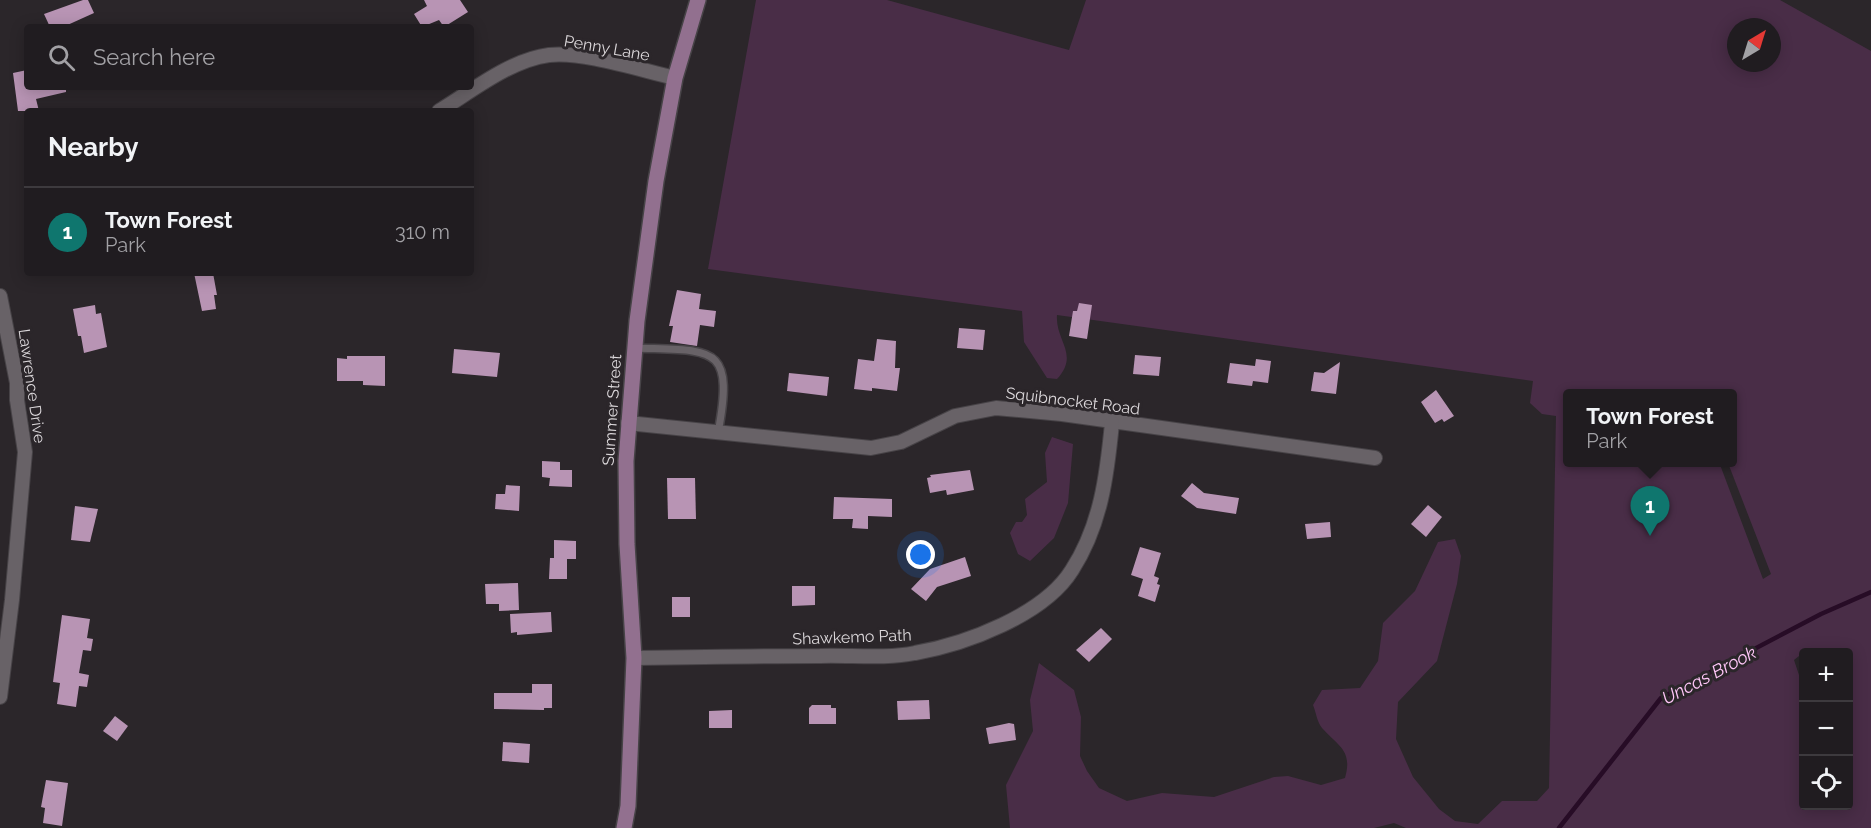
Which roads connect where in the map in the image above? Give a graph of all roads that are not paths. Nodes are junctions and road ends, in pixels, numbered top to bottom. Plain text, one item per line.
1 (698, 0) edge
2 (675, 78) junction
3 (474, 90) edge
4 (474, 90) edge
5 (444, 108) edge
6 (0, 296) edge
7 (635, 348) junction
8 (628, 423) junction
9 (1112, 423) junction
10 (718, 434) junction
11 (1375, 458) dead end
12 (634, 658) junction
13 (0, 697) edge
14 (624, 828) edge

1 - 2 main road, Summer Street
2 - 3 street, Penny Lane
2 - 7 main road, Summer Street
4 - 5 street, Penny Lane
6 - 13 street, Lawrence Drive
7 - 8 main road, Summer Street
7 - 10 lane
8 - 10 street, Squibnocket Road
8 - 12 main road, Summer Street
9 - 10 street, Squibnocket Road
9 - 11 street, Squibnocket Road
9 - 12 street, Shawkemo Path
12 - 14 main road, Summer Street

